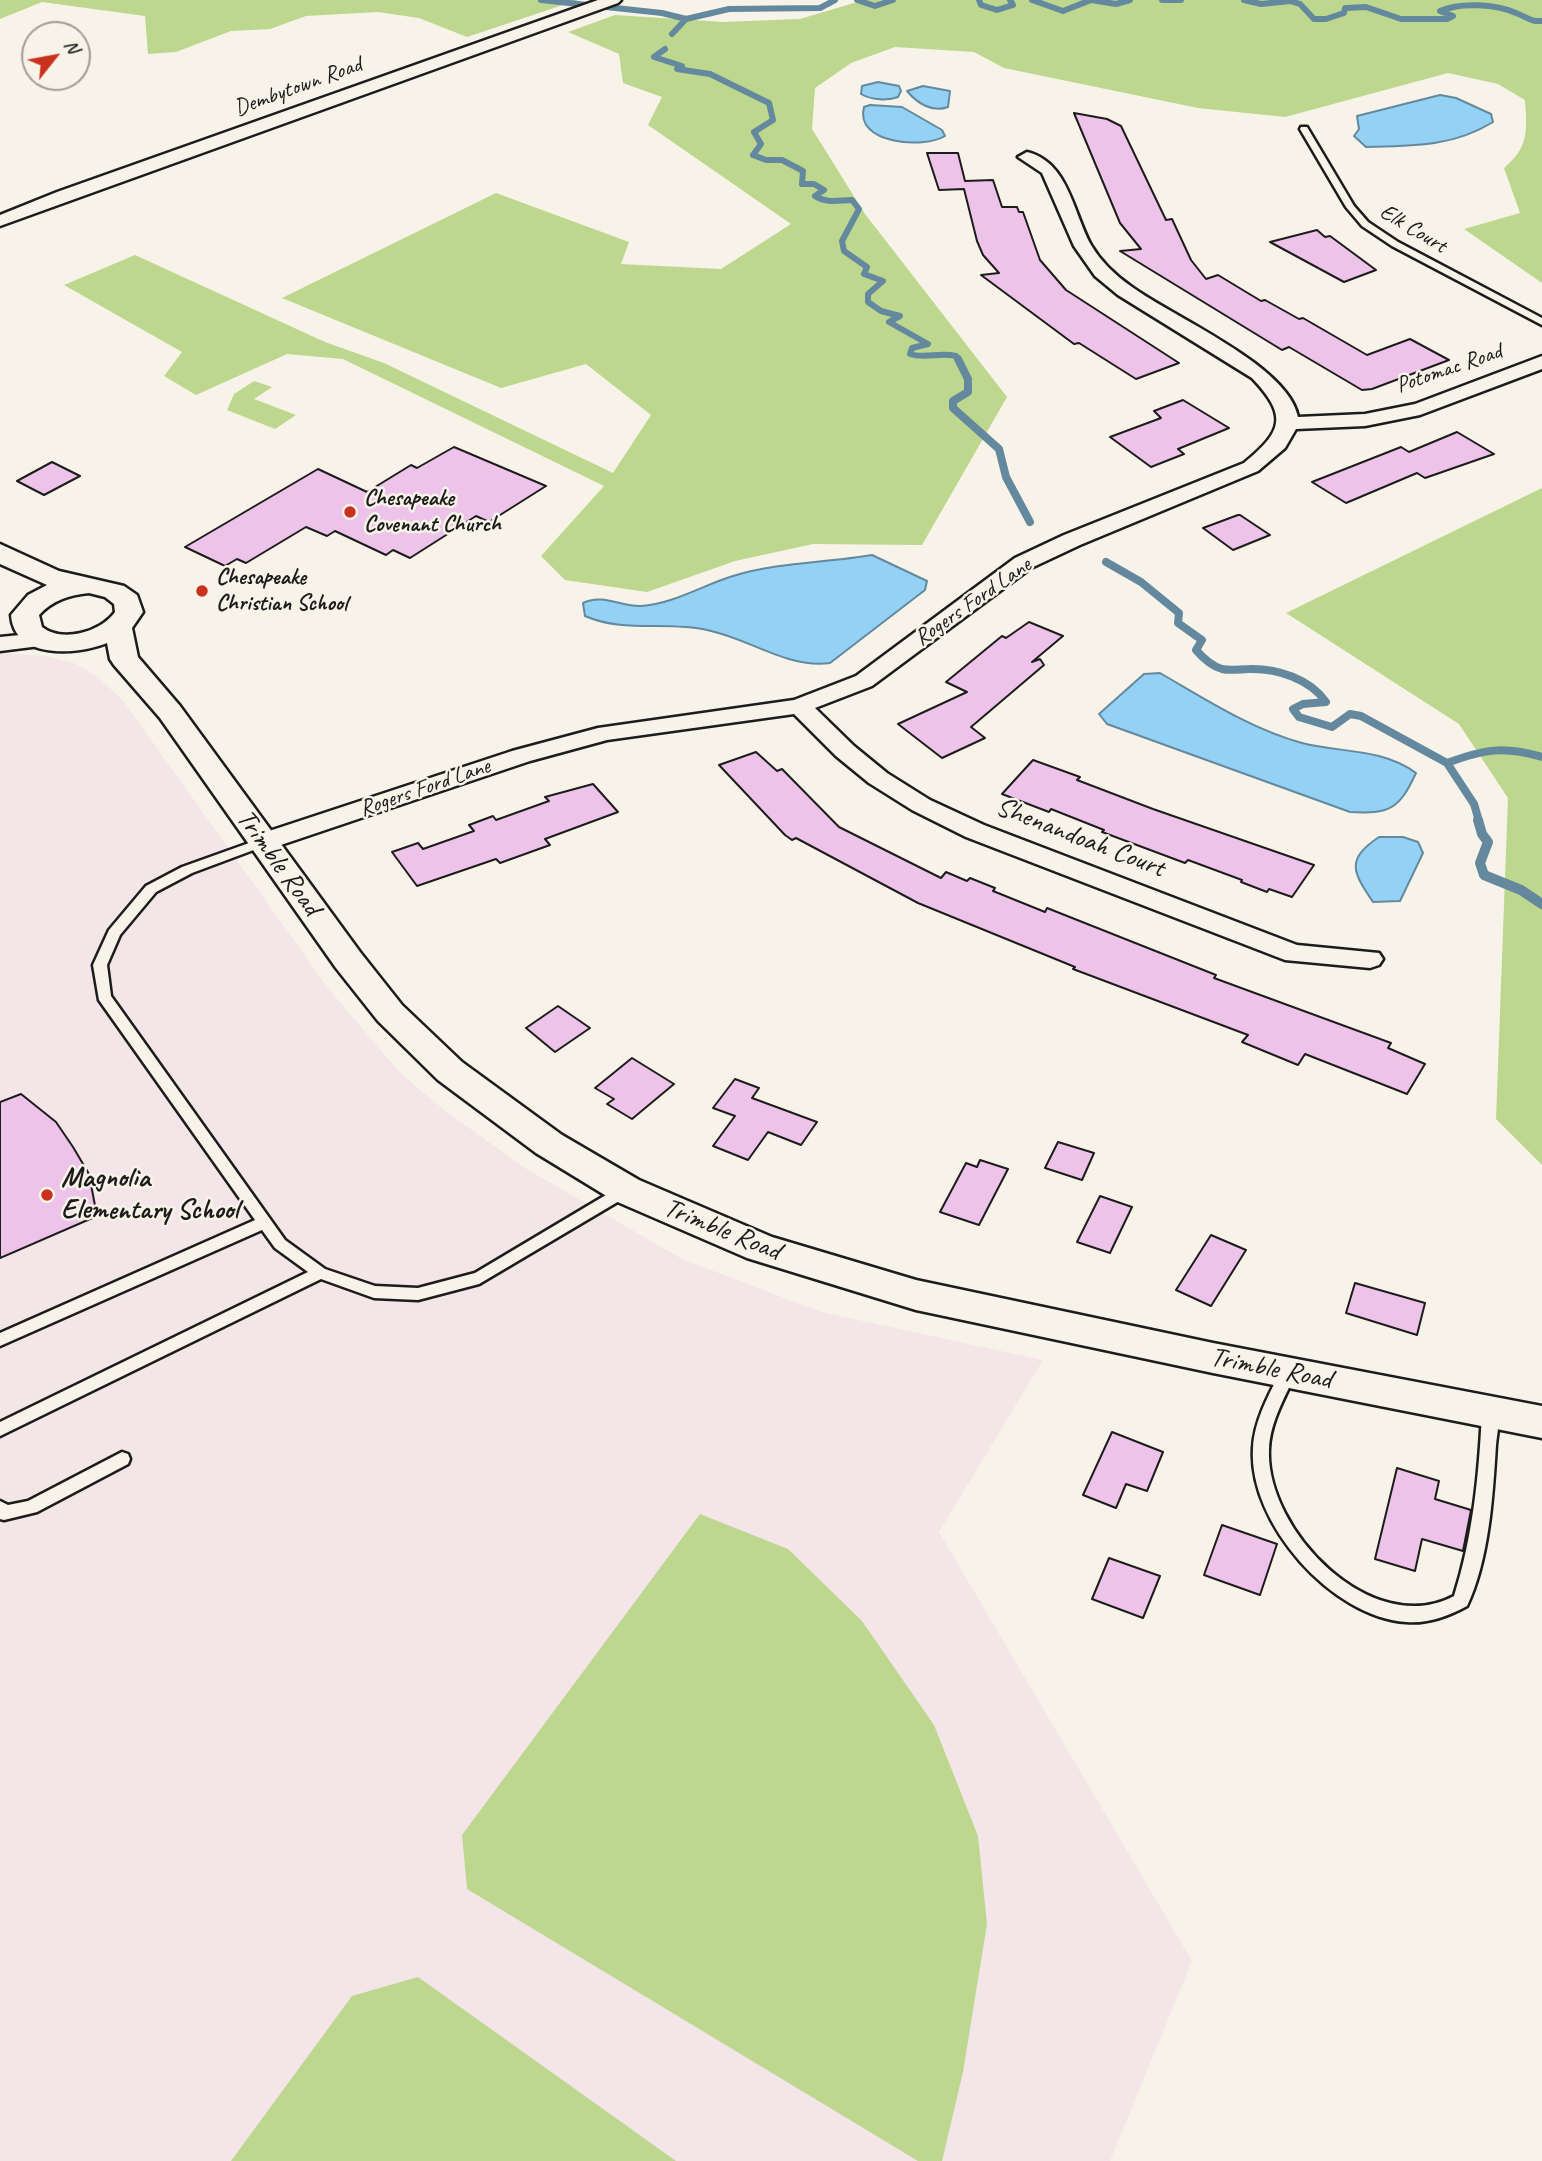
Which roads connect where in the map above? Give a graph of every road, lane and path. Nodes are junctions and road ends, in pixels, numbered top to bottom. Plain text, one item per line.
1 (611, 1) edge
2 (1304, 129) dead end
3 (1027, 157) dead end
4 (0, 221) edge
5 (1542, 322) edge
6 (1542, 362) edge
7 (1288, 423) junction
8 (0, 552) edge
9 (23, 568) junction
10 (89, 585) junction
11 (27, 611) junction
12 (0, 630) edge
13 (40, 640) junction
14 (0, 644) edge
15 (121, 644) junction
16 (799, 706) junction
17 (264, 842) junction
18 (1370, 960) dead end
19 (626, 1190) junction
20 (265, 1222) junction
21 (320, 1273) junction
22 (0, 1340) edge
23 (1288, 1373) junction
24 (1490, 1412) junction
25 (1542, 1422) edge
26 (0, 1429) edge
27 (122, 1459) dead end
28 (0, 1508) edge

1 - 4 street, Dembytown Road
2 - 5 lane, Elk Court
3 - 7 street
6 - 7 street, Potomac Road
7 - 16 street, Rogers Ford Lane
8 - 9 street
9 - 10 street
9 - 11 street
10 - 11 street
10 - 15 street
11 - 12 street
11 - 13 street
13 - 14 street
13 - 15 street
15 - 17 street, Trimble Road
16 - 17 street, Rogers Ford Lane
16 - 18 street, Shenandoah Court
17 - 19 street, Trimble Road
17 - 20 lane
19 - 21 lane
19 - 23 street, Trimble Road
20 - 21 lane
20 - 22 lane
21 - 26 lane
23 - 24 street, Trimble Road
23 - 24 lane
24 - 25 street, Trimble Road
27 - 28 lane

